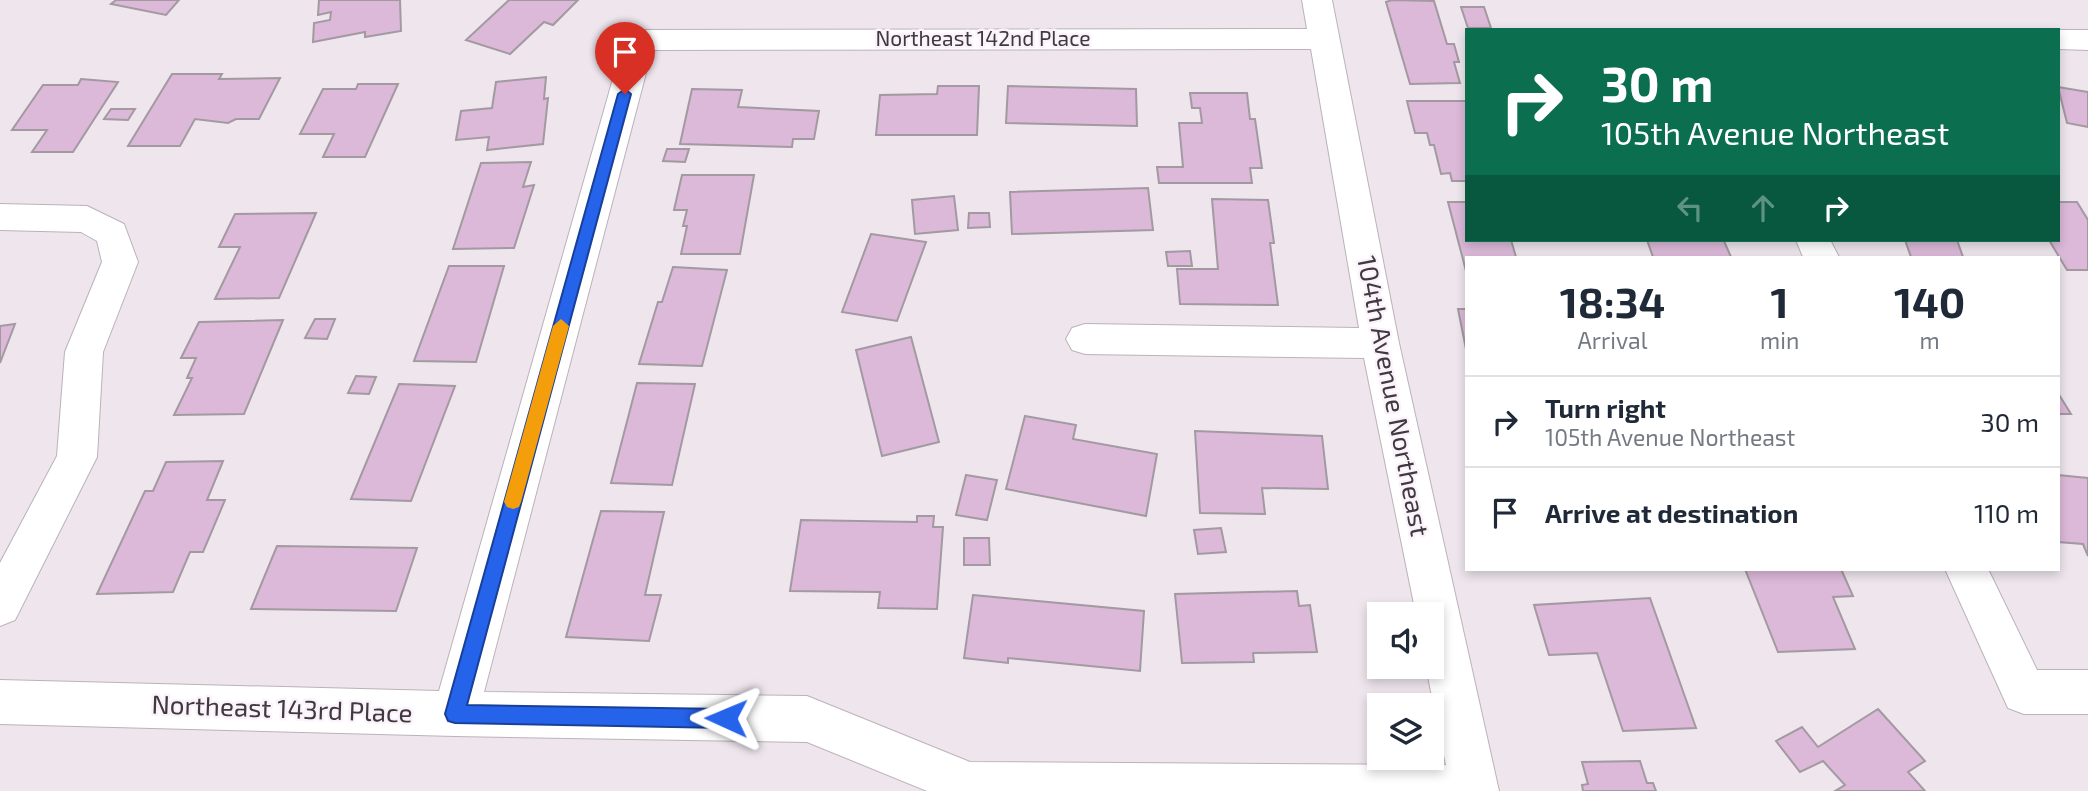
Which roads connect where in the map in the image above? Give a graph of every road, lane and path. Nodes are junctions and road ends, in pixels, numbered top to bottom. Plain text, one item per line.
1 (1317, 0) edge
2 (1326, 39) junction
3 (2060, 39) edge
4 (2088, 40) edge
5 (0, 217) edge
6 (1085, 339) dead end
7 (1380, 343) junction
8 (1967, 571) edge
9 (0, 606) edge
10 (2088, 692) edge
11 (0, 702) edge
12 (455, 714) junction
13 (1475, 790) edge

1 - 2 street, 104th Avenue Northeast
2 - 7 street, 104th Avenue Northeast
2 - 12 street, Northeast 142nd Place
3 - 4 street
5 - 9 street
6 - 7 street
7 - 13 street, 104th Avenue Northeast
8 - 10 street
11 - 12 street, Northeast 143rd Place
12 - 13 street, Northeast 143rd Place

